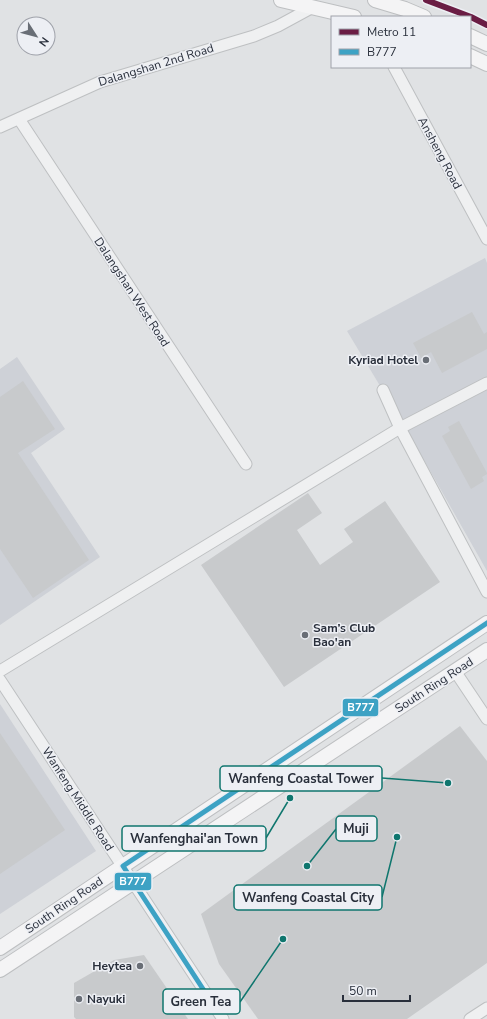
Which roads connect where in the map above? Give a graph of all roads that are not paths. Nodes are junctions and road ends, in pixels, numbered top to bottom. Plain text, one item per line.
1 (281, 0) edge
2 (375, 0) edge
3 (313, 7) junction
4 (350, 16) edge
5 (422, 16) edge
6 (471, 36) edge
7 (487, 44) edge
8 (471, 56) edge
9 (487, 64) edge
10 (395, 68) edge
11 (19, 119) junction
12 (0, 127) edge
13 (487, 239) edge
14 (487, 383) edge
15 (383, 390) dead end
16 (400, 428) junction
17 (246, 464) dead end
18 (487, 592) edge
19 (487, 623) edge
20 (487, 650) edge
21 (0, 671) edge
22 (455, 671) junction
23 (0, 680) edge
24 (487, 719) edge
25 (123, 866) junction
26 (133, 883) junction
27 (0, 948) edge
28 (0, 970) edge
29 (487, 1008) edge
30 (223, 1019) edge
31 (470, 1019) edge

1 - 3 main road
2 - 5 main road
3 - 4 main road
3 - 11 street, Dalangshan 2nd Road
6 - 7 main road
8 - 9 main road
10 - 13 street, Ansheng Road
11 - 12 street, Dalangshan 2nd Road
11 - 17 street, Dalangshan West Road
14 - 16 street
15 - 16 street
16 - 18 street
16 - 21 street
19 - 25 main road, South Ring Road
20 - 22 main road, South Ring Road
22 - 24 street
22 - 26 main road, South Ring Road
23 - 25 street, Wanfeng Middle Road
25 - 26 street, Wanfeng Middle Road
25 - 27 main road, South Ring Road
26 - 28 main road, South Ring Road
26 - 30 street, Wanfeng Middle Road
29 - 31 street

